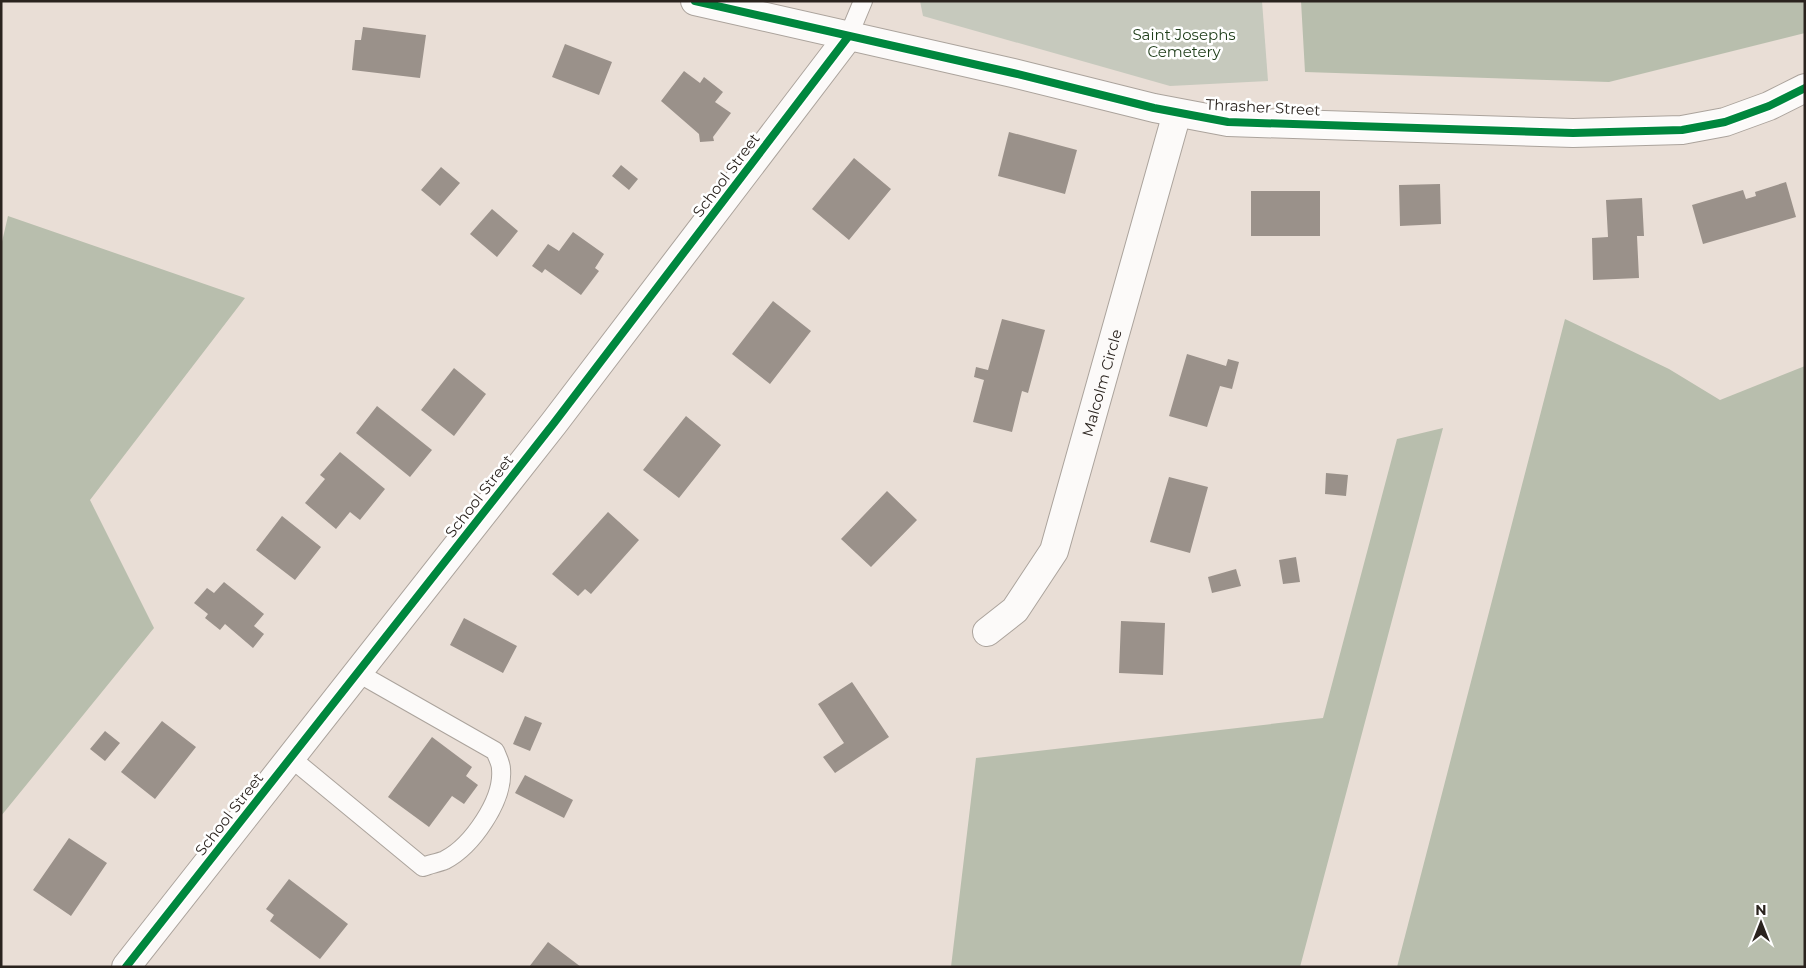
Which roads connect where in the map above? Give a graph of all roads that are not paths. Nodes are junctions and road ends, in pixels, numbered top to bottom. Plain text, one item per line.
1 (695, 1) edge
2 (863, 1) edge
3 (848, 37) junction
4 (1805, 88) edge
5 (1177, 113) junction
6 (988, 632) dead end
7 (358, 673) junction
8 (290, 758) junction
9 (126, 967) edge

1 - 3 street, Thrasher Street
2 - 3 lane
3 - 5 street, Thrasher Street
3 - 7 street, School Street
4 - 5 street, Thrasher Street
5 - 6 street, Malcolm Circle
7 - 8 street, School Street
7 - 8 lane
8 - 9 street, School Street

